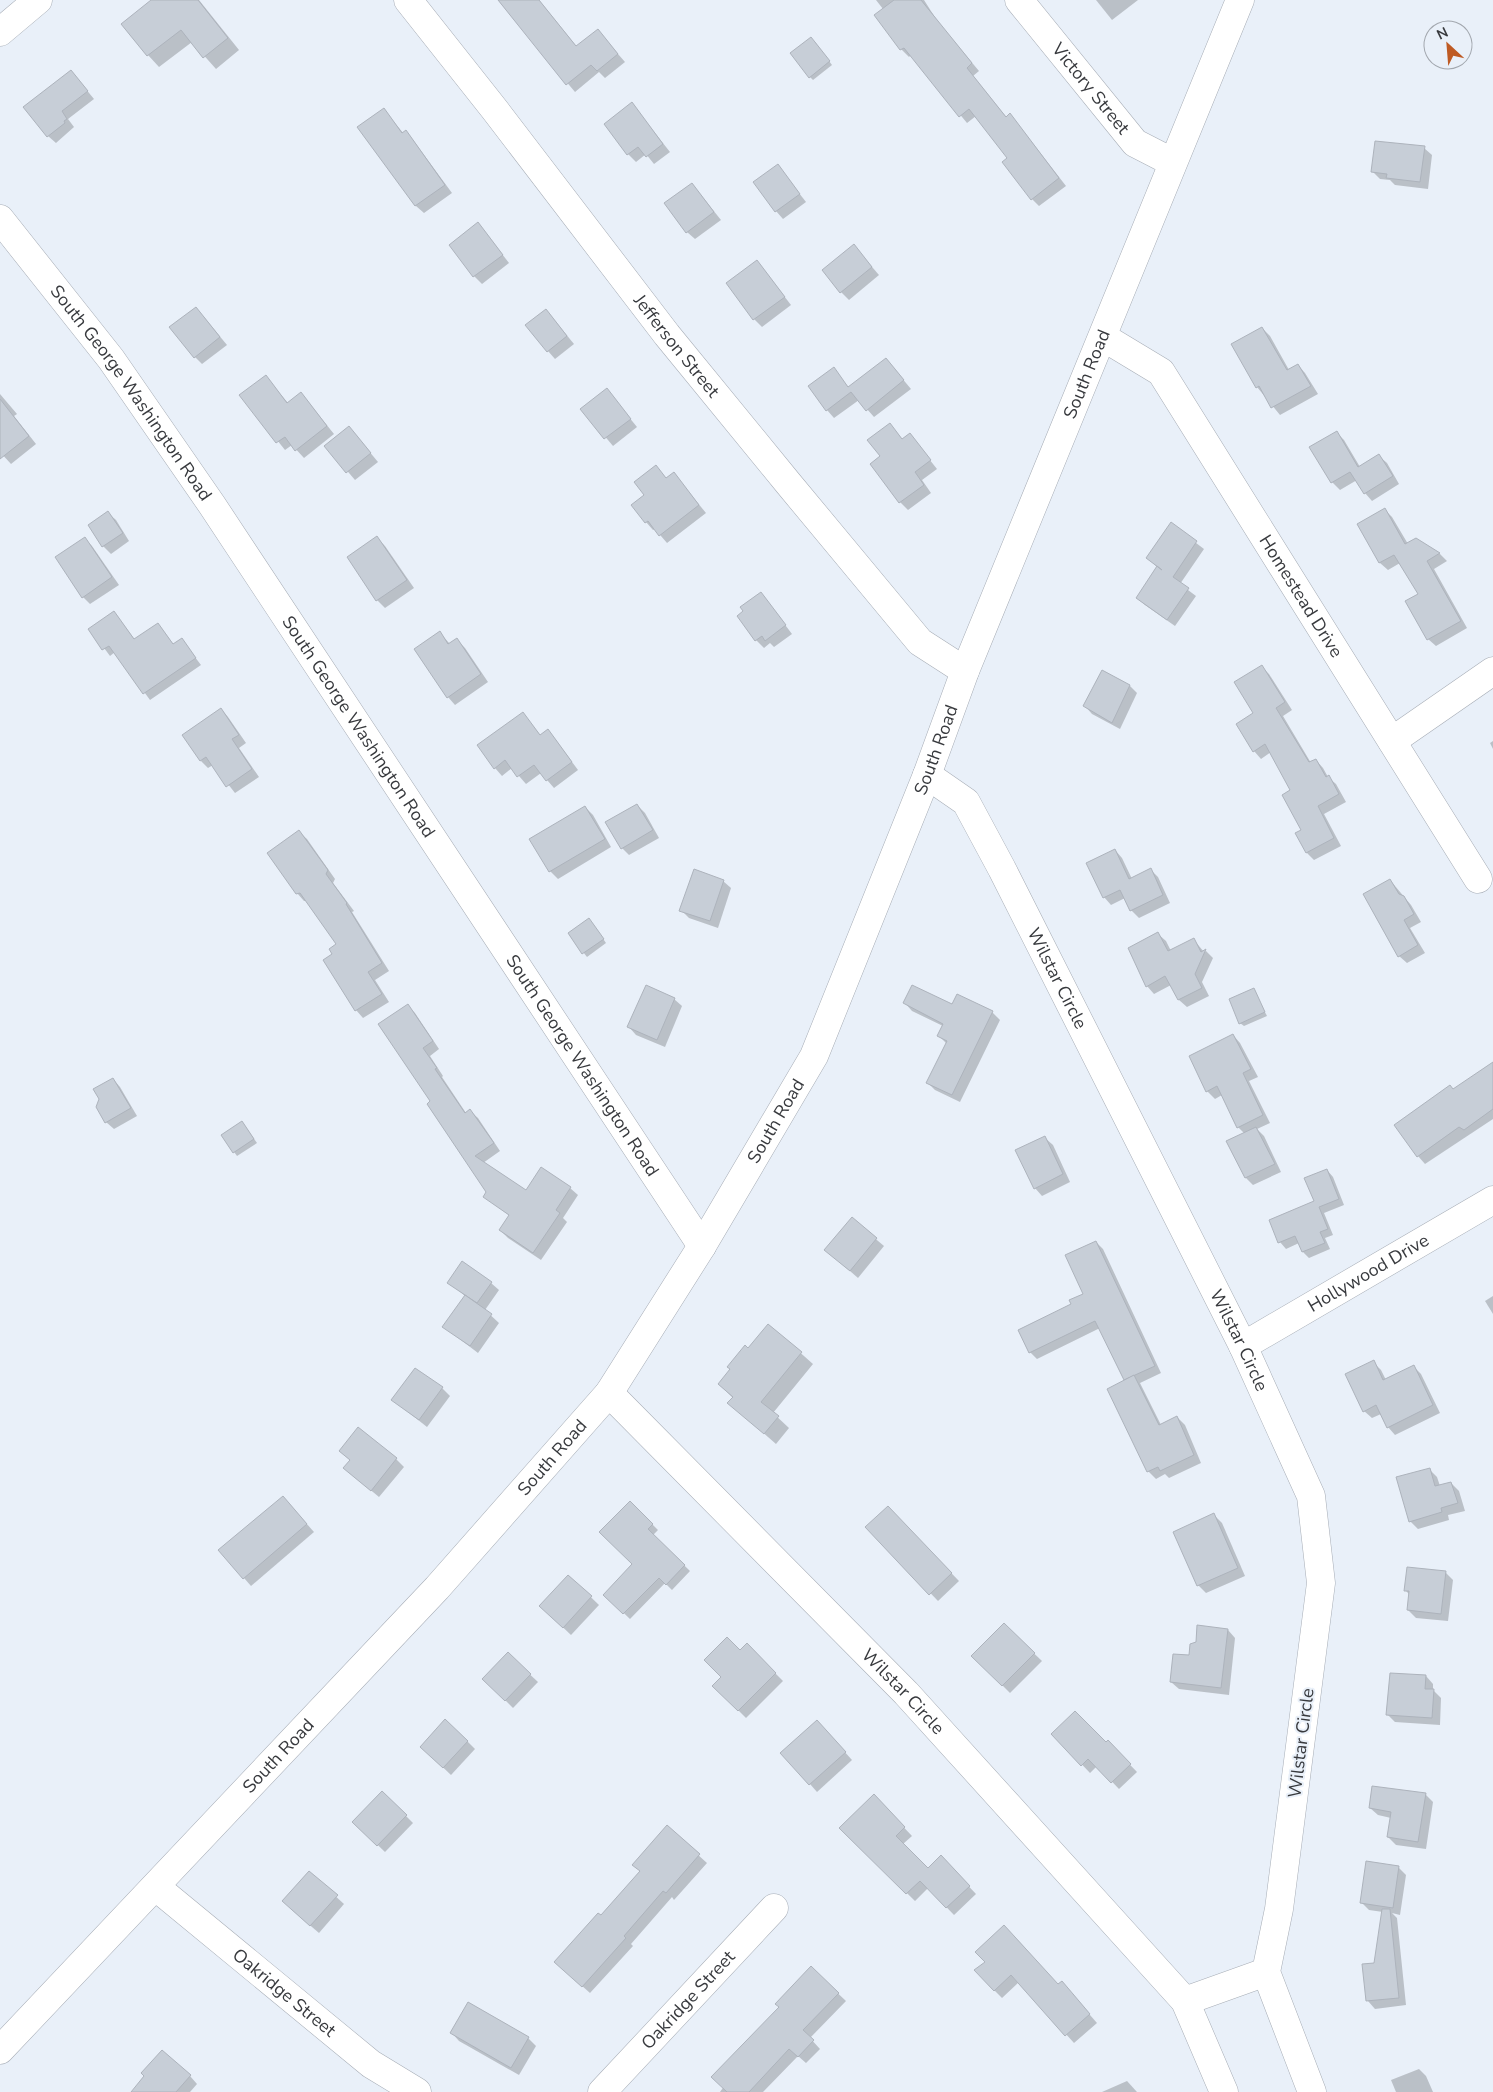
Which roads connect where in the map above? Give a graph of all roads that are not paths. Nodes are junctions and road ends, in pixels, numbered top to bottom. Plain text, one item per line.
1 (38, 0) edge
2 (408, 0) edge
3 (1019, 0) edge
4 (1240, 0) edge
5 (0, 32) edge
6 (1172, 162) junction
7 (0, 219) edge
8 (1103, 337) junction
9 (965, 671) junction
10 (1493, 671) edge
11 (1392, 741) junction
12 (927, 775) junction
13 (1478, 879) dead end
14 (1493, 1200) edge
15 (702, 1246) junction
16 (1243, 1346) junction
17 (608, 1393) junction
18 (156, 1887) junction
19 (774, 1908) dead end
20 (1266, 1972) junction
21 (1185, 2001) junction
22 (0, 2050) edge
23 (417, 2092) edge
24 (602, 2092) edge
25 (1224, 2092) edge
26 (1312, 2092) edge

1 - 5 street
2 - 9 street, Jefferson Street
3 - 6 street, Victory Street
4 - 6 street, South Road
6 - 8 street, South Road
7 - 15 street, South George Washington Road
8 - 9 street, South Road
8 - 11 street, Homestead Drive
9 - 12 street, South Road
10 - 11 street
11 - 13 street, Homestead Drive
12 - 15 street, South Road
12 - 16 street, Wilstar Circle
14 - 16 street, Hollywood Drive
15 - 17 street, South Road
16 - 20 street, Wilstar Circle
17 - 18 street, South Road
17 - 21 street, Wilstar Circle
18 - 22 street, South Road
18 - 23 street, Oakridge Street
19 - 24 street, Oakridge Street
20 - 21 street
20 - 26 street
21 - 25 street, Wilstar Circle

